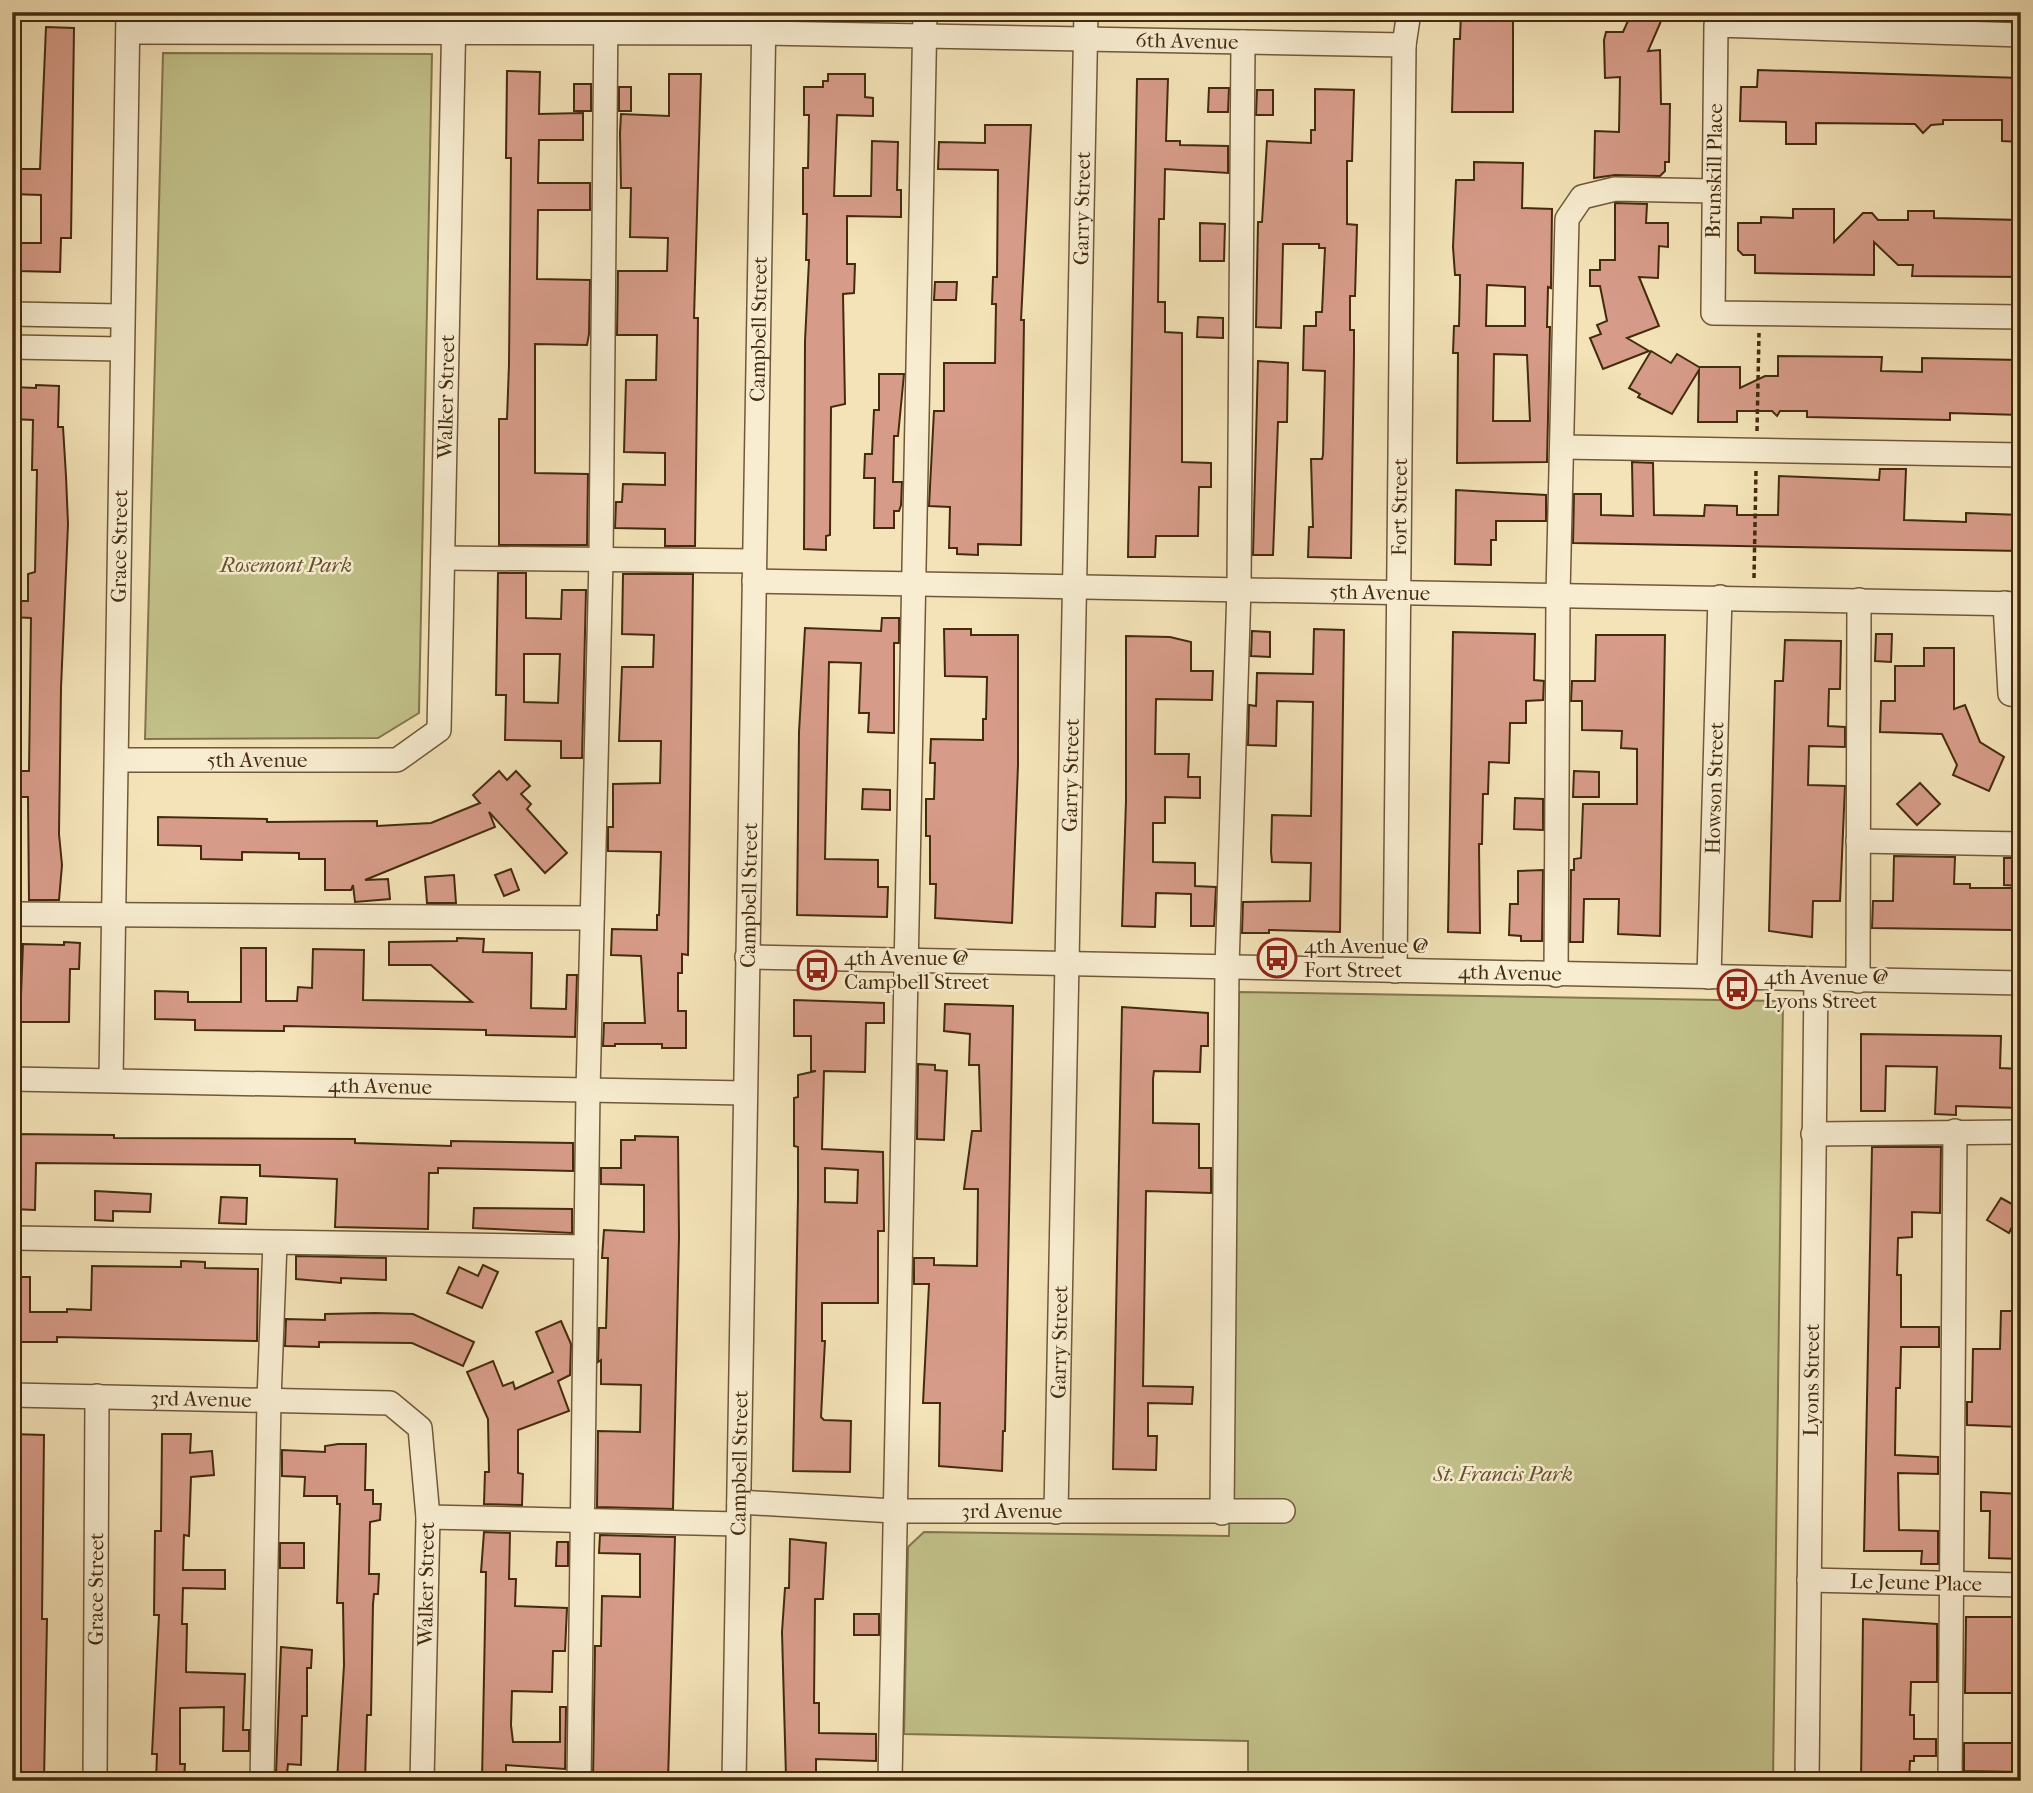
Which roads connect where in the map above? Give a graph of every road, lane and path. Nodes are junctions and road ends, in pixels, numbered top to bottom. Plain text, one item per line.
1 (925, 12) edge
2 (1086, 12) edge
3 (1409, 12) edge
4 (128, 22) edge
5 (296, 22) edge
6 (606, 22) edge
7 (454, 23) edge
8 (764, 23) edge
9 (2021, 35) edge
10 (924, 36) junction
11 (1085, 38) junction
12 (1243, 42) junction
13 (1404, 45) junction
14 (1713, 191) junction
15 (12, 314) edge
16 (121, 316) junction
17 (2021, 317) edge
18 (12, 347) edge
19 (121, 349) junction
20 (1563, 447) junction
21 (2021, 454) edge
22 (444, 558) junction
23 (601, 559) junction
24 (754, 571) junction
25 (913, 582) junction
26 (1077, 586) junction
27 (1239, 588) junction
28 (1400, 591) junction
29 (1558, 594) junction
30 (1720, 597) junction
31 (1860, 600) junction
32 (2013, 603) edge
33 (2021, 696) edge
34 (117, 760) junction
35 (397, 760) joint
36 (1858, 841) junction
37 (2021, 844) edge
38 (12, 914) edge
39 (111, 916) junction
40 (592, 918) junction
41 (747, 957) junction
42 (908, 959) junction
43 (1065, 963) junction
44 (1227, 967) junction
45 (1395, 971) junction
46 (1556, 975) junction
47 (1709, 977) junction
48 (1816, 980) junction
49 (1858, 981) junction
50 (2021, 983) edge
51 (12, 1079) edge
52 (111, 1080) junction
53 (587, 1091) junction
54 (745, 1093) junction
55 (1955, 1132) junction
56 (2021, 1132) edge
57 (1813, 1134) junction
58 (12, 1238) edge
59 (275, 1242) junction
60 (586, 1247) junction
61 (12, 1395) edge
62 (97, 1396) junction
63 (269, 1400) junction
64 (390, 1402) joint
65 (894, 1511) junction
66 (1283, 1511) dead end
67 (1056, 1512) junction
68 (739, 1513) junction
69 (1222, 1513) junction
70 (428, 1517) junction
71 (583, 1521) junction
72 (1809, 1580) junction
73 (1952, 1582) junction
74 (2021, 1586) edge
75 (95, 1781) edge
76 (262, 1781) edge
77 (422, 1781) edge
78 (579, 1781) edge
79 (734, 1781) edge
80 (890, 1781) edge
81 (1807, 1781) edge
82 (1950, 1781) edge

1 - 10 street
2 - 11 street, Garry Street
3 - 13 street, Fort Street
4 - 5 street, 6th Avenue
4 - 16 street, Grace Street
5 - 7 street, 6th Avenue
6 - 7 street, 6th Avenue
6 - 8 street, 6th Avenue
6 - 23 street
7 - 22 street, Walker Street
8 - 10 street, 6th Avenue
8 - 24 street, Campbell Street
9 - 14 street, Brunskill Place
10 - 11 street, 6th Avenue
10 - 25 street
11 - 12 street, 6th Avenue
11 - 26 street, Garry Street
12 - 13 street, 6th Avenue
12 - 27 street
13 - 28 street, Fort Street
14 - 17 street, Brunskill Place
14 - 20 street
15 - 16 street
16 - 19 street, Grace Street
18 - 19 street
19 - 34 street, Grace Street
20 - 21 street
20 - 29 street
22 - 23 street, 5th Avenue
22 - 35 street, Walker Street
23 - 24 street, 5th Avenue
23 - 40 street
24 - 25 street, 5th Avenue
24 - 41 street, Campbell Street
25 - 26 street, 5th Avenue
25 - 42 street
26 - 27 street, 5th Avenue
26 - 43 street, Garry Street
27 - 28 street, 5th Avenue
27 - 44 street
28 - 29 street, 5th Avenue
28 - 45 street, Fort Street
29 - 30 street, 5th Avenue
29 - 46 street
30 - 31 street, 5th Avenue
30 - 47 street, Howson Street
31 - 32 street, 5th Avenue
31 - 36 street
32 - 33 street, 5th Avenue
34 - 35 street, 5th Avenue
34 - 39 street, Grace Street
36 - 37 street
36 - 49 street
38 - 39 street
39 - 40 street
39 - 52 street, Grace Street
40 - 53 street
41 - 42 street, 4th Avenue
41 - 54 street, Campbell Street
42 - 43 street, 4th Avenue
42 - 65 street
43 - 44 street, 4th Avenue
43 - 67 street, Garry Street
44 - 45 street, 4th Avenue
44 - 69 street
45 - 46 street, 4th Avenue
46 - 47 street, 4th Avenue
47 - 48 street, 4th Avenue
48 - 49 street, 4th Avenue
48 - 57 street, Lyons Street
49 - 50 street, 4th Avenue
51 - 52 street, 4th Avenue
52 - 53 street, 4th Avenue
53 - 54 street, 4th Avenue
53 - 60 street
54 - 68 street, Campbell Street
55 - 56 street
55 - 57 street
55 - 73 street
57 - 72 street, Lyons Street
58 - 59 street
59 - 60 street
59 - 63 street
60 - 71 street
61 - 62 street, 3rd Avenue
62 - 63 street, 3rd Avenue
62 - 75 street, Grace Street
63 - 64 street, 3rd Avenue
63 - 76 street
64 - 70 street, Walker Street
65 - 67 street, 3rd Avenue
65 - 68 street, 3rd Avenue
65 - 80 street
66 - 69 street, 3rd Avenue
67 - 69 street, 3rd Avenue
68 - 71 street, 3rd Avenue
68 - 79 street, Campbell Street
70 - 71 street, 3rd Avenue
70 - 77 street, Walker Street
71 - 78 street
72 - 73 street, Le Jeune Place
72 - 81 street, Lyons Street
73 - 74 street, Le Jeune Place
73 - 82 street

